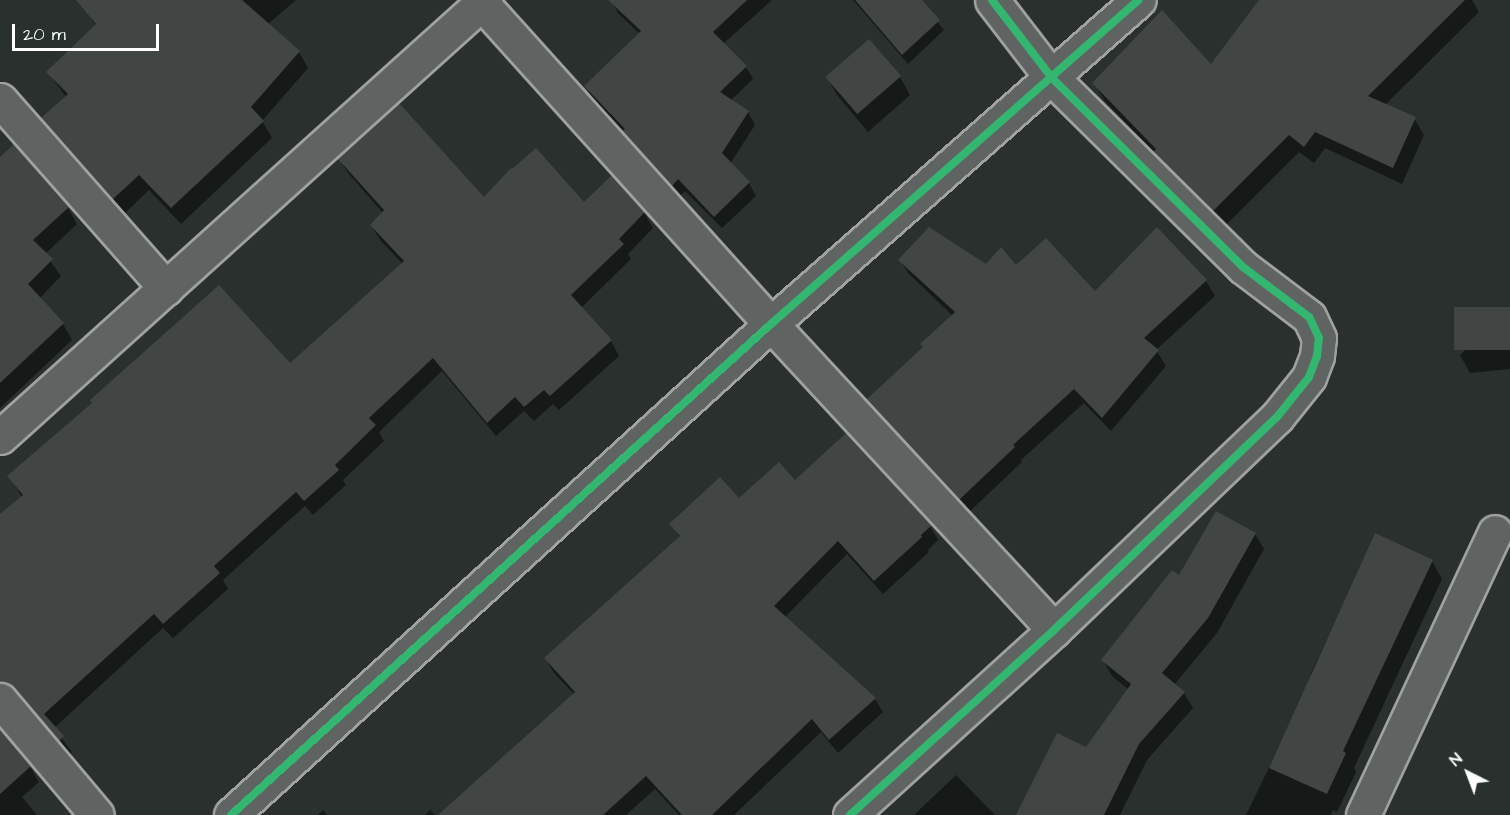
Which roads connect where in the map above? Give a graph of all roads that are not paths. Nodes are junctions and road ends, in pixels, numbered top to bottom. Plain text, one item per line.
1 (992, 0) edge
2 (1138, 0) edge
3 (482, 1) edge
4 (1052, 78) junction
5 (0, 99) edge
6 (166, 288) junction
7 (771, 324) junction
8 (0, 437) edge
9 (1495, 532) dead end
10 (1054, 630) junction
11 (0, 700) edge
12 (97, 815) edge
13 (231, 815) edge
14 (850, 815) edge
15 (1363, 815) edge

1 - 4 street
2 - 4 street
3 - 6 street
3 - 7 street
4 - 7 street
4 - 10 street
5 - 6 street
6 - 8 street
7 - 10 street
7 - 13 street
9 - 15 street
10 - 14 street
11 - 12 street

